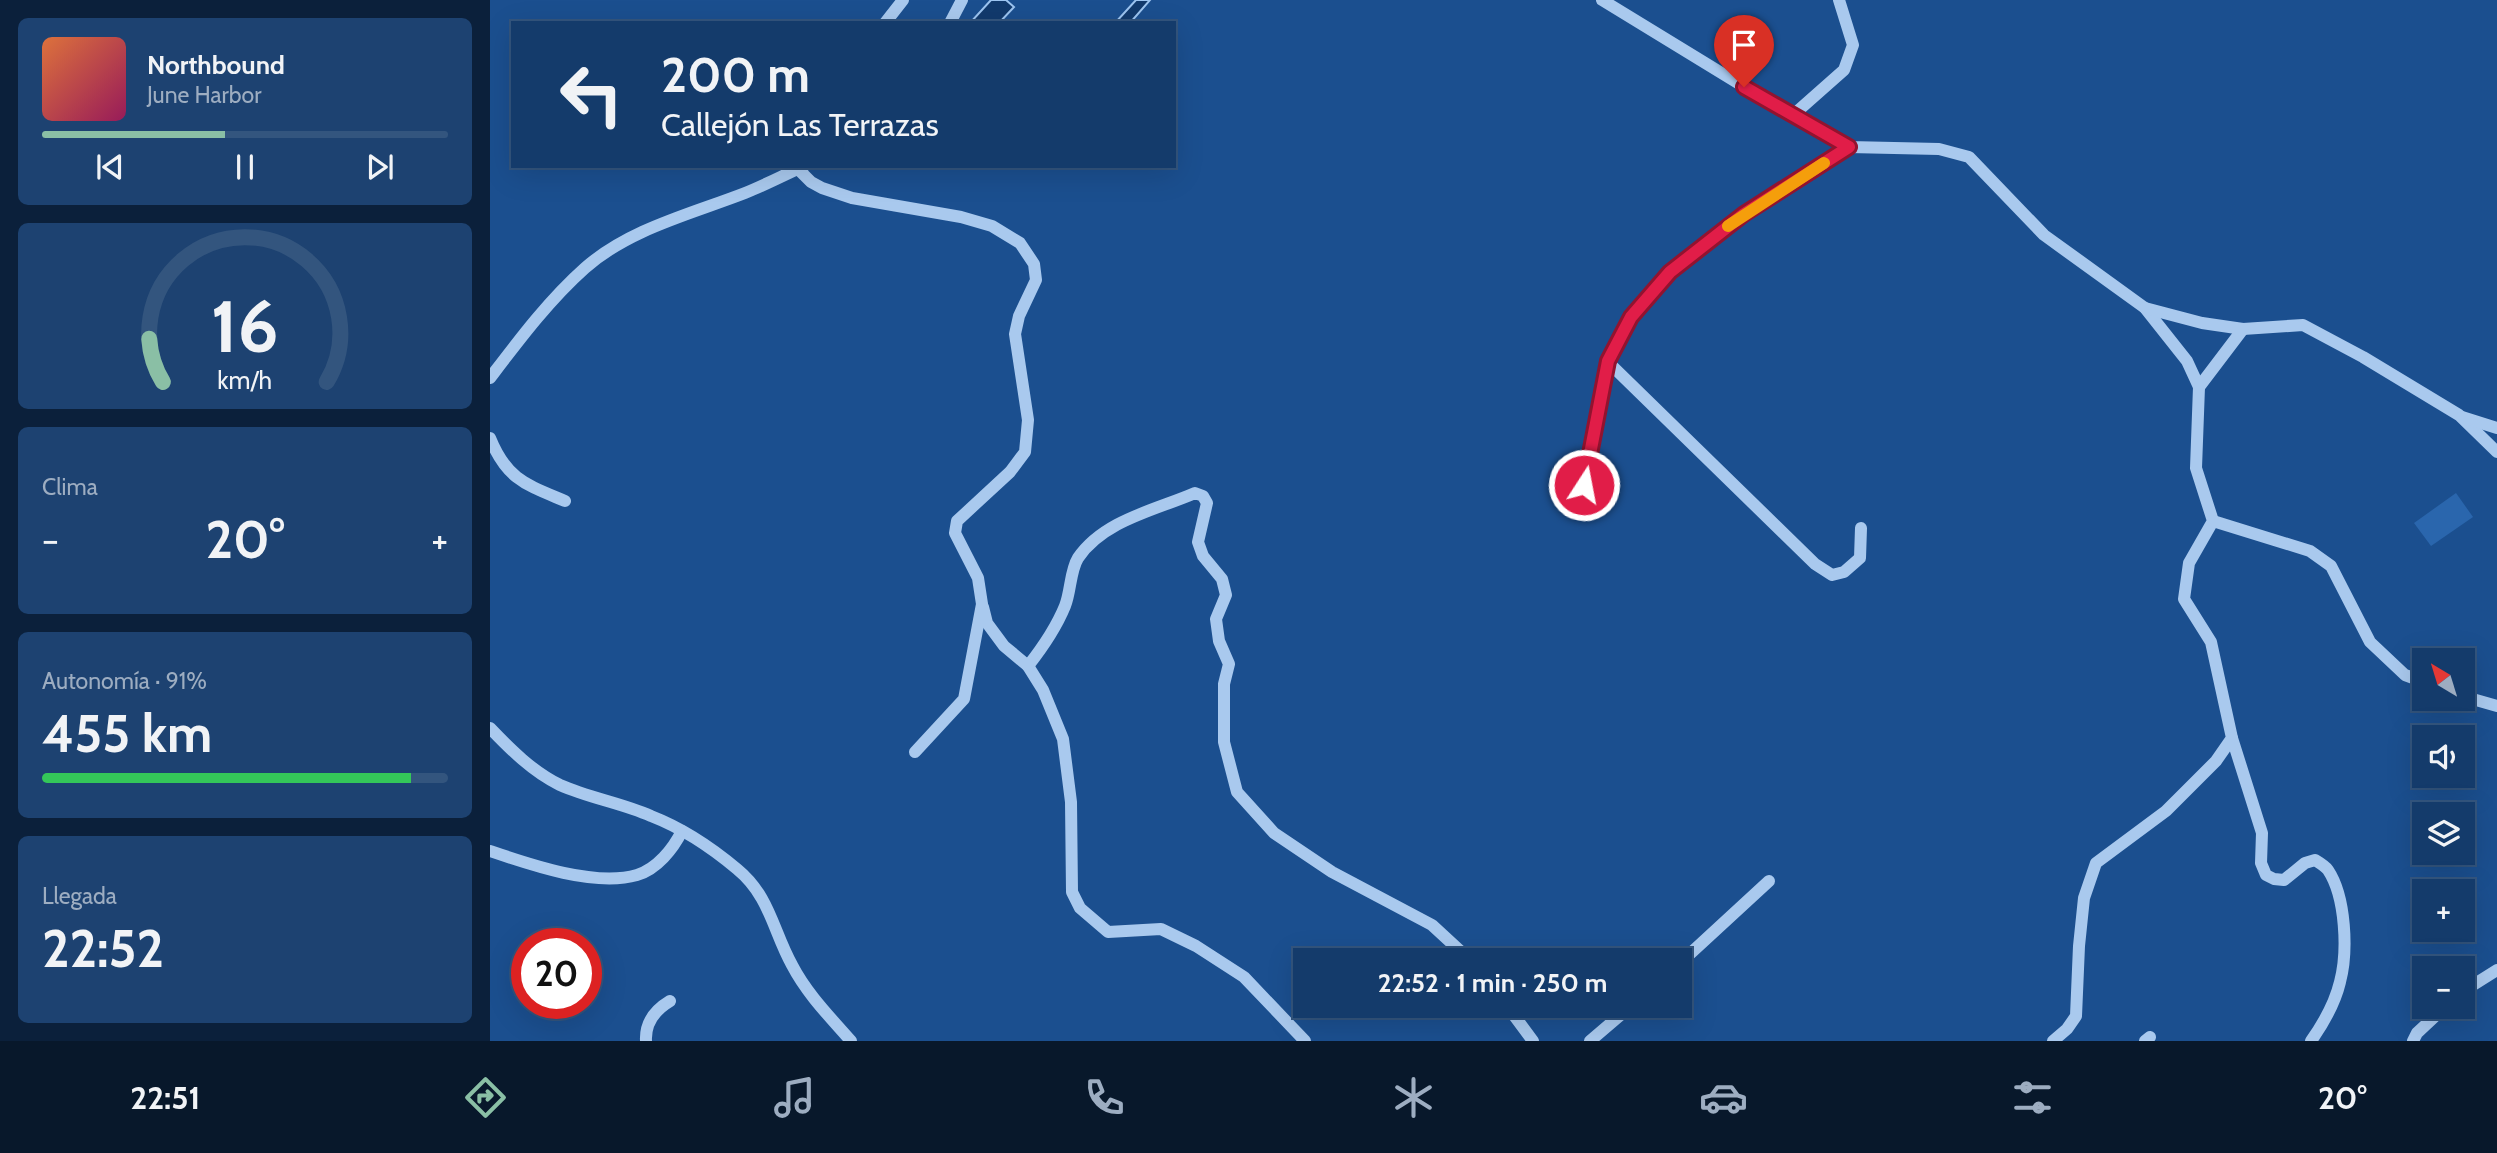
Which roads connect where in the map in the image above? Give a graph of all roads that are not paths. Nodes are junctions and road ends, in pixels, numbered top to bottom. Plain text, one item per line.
1 (903, 0) edge
2 (962, 0) edge
3 (1602, 0) edge
4 (1839, 0) edge
5 (887, 21) edge
6 (951, 21) edge
7 (1792, 116) junction
8 (1849, 147) junction
9 (798, 168) edge
10 (801, 168) edge
11 (2145, 308) junction
12 (2243, 329) junction
13 (1608, 361) junction
14 (490, 378) edge
15 (2199, 387) junction
16 (2459, 415) junction
17 (2497, 428) edge
18 (490, 438) edge
19 (2497, 452) edge
20 (565, 501) dead end
21 (1579, 510) dead end
22 (2213, 521) junction
23 (1861, 528) dead end
24 (982, 604) junction
25 (1028, 666) junction
26 (2412, 678) edge
27 (2475, 700) edge
28 (2497, 706) edge
29 (490, 727) edge
30 (2232, 738) junction
31 (915, 752) dead end
32 (682, 831) junction
33 (490, 851) edge
34 (1769, 881) dead end
35 (1457, 948) edge
36 (1692, 952) edge
37 (2497, 970) edge
38 (2475, 984) edge
39 (670, 1001) dead end
40 (1516, 1018) edge
41 (1617, 1018) edge
42 (2432, 1019) edge
43 (646, 1041) edge
44 (851, 1041) edge
45 (1305, 1041) edge
46 (1532, 1041) edge
47 (1590, 1041) edge
48 (2053, 1041) edge
49 (2311, 1041) edge
50 (2413, 1041) edge

1 - 5 street
2 - 6 street
3 - 7 street
4 - 7 street
7 - 8 street
8 - 11 street
8 - 13 street
9 - 14 street
10 - 24 street
11 - 12 street
11 - 15 street
12 - 15 street
12 - 16 street
13 - 21 street
13 - 23 street
15 - 22 street
16 - 17 street
16 - 19 street
18 - 20 street
22 - 26 street
22 - 30 street
24 - 25 street
24 - 31 street
25 - 35 street
25 - 45 street
27 - 28 street
29 - 32 street
30 - 48 street
30 - 49 street
32 - 33 street
32 - 44 street
34 - 36 street
37 - 38 street
39 - 43 street
40 - 46 street
41 - 47 street
42 - 50 street

